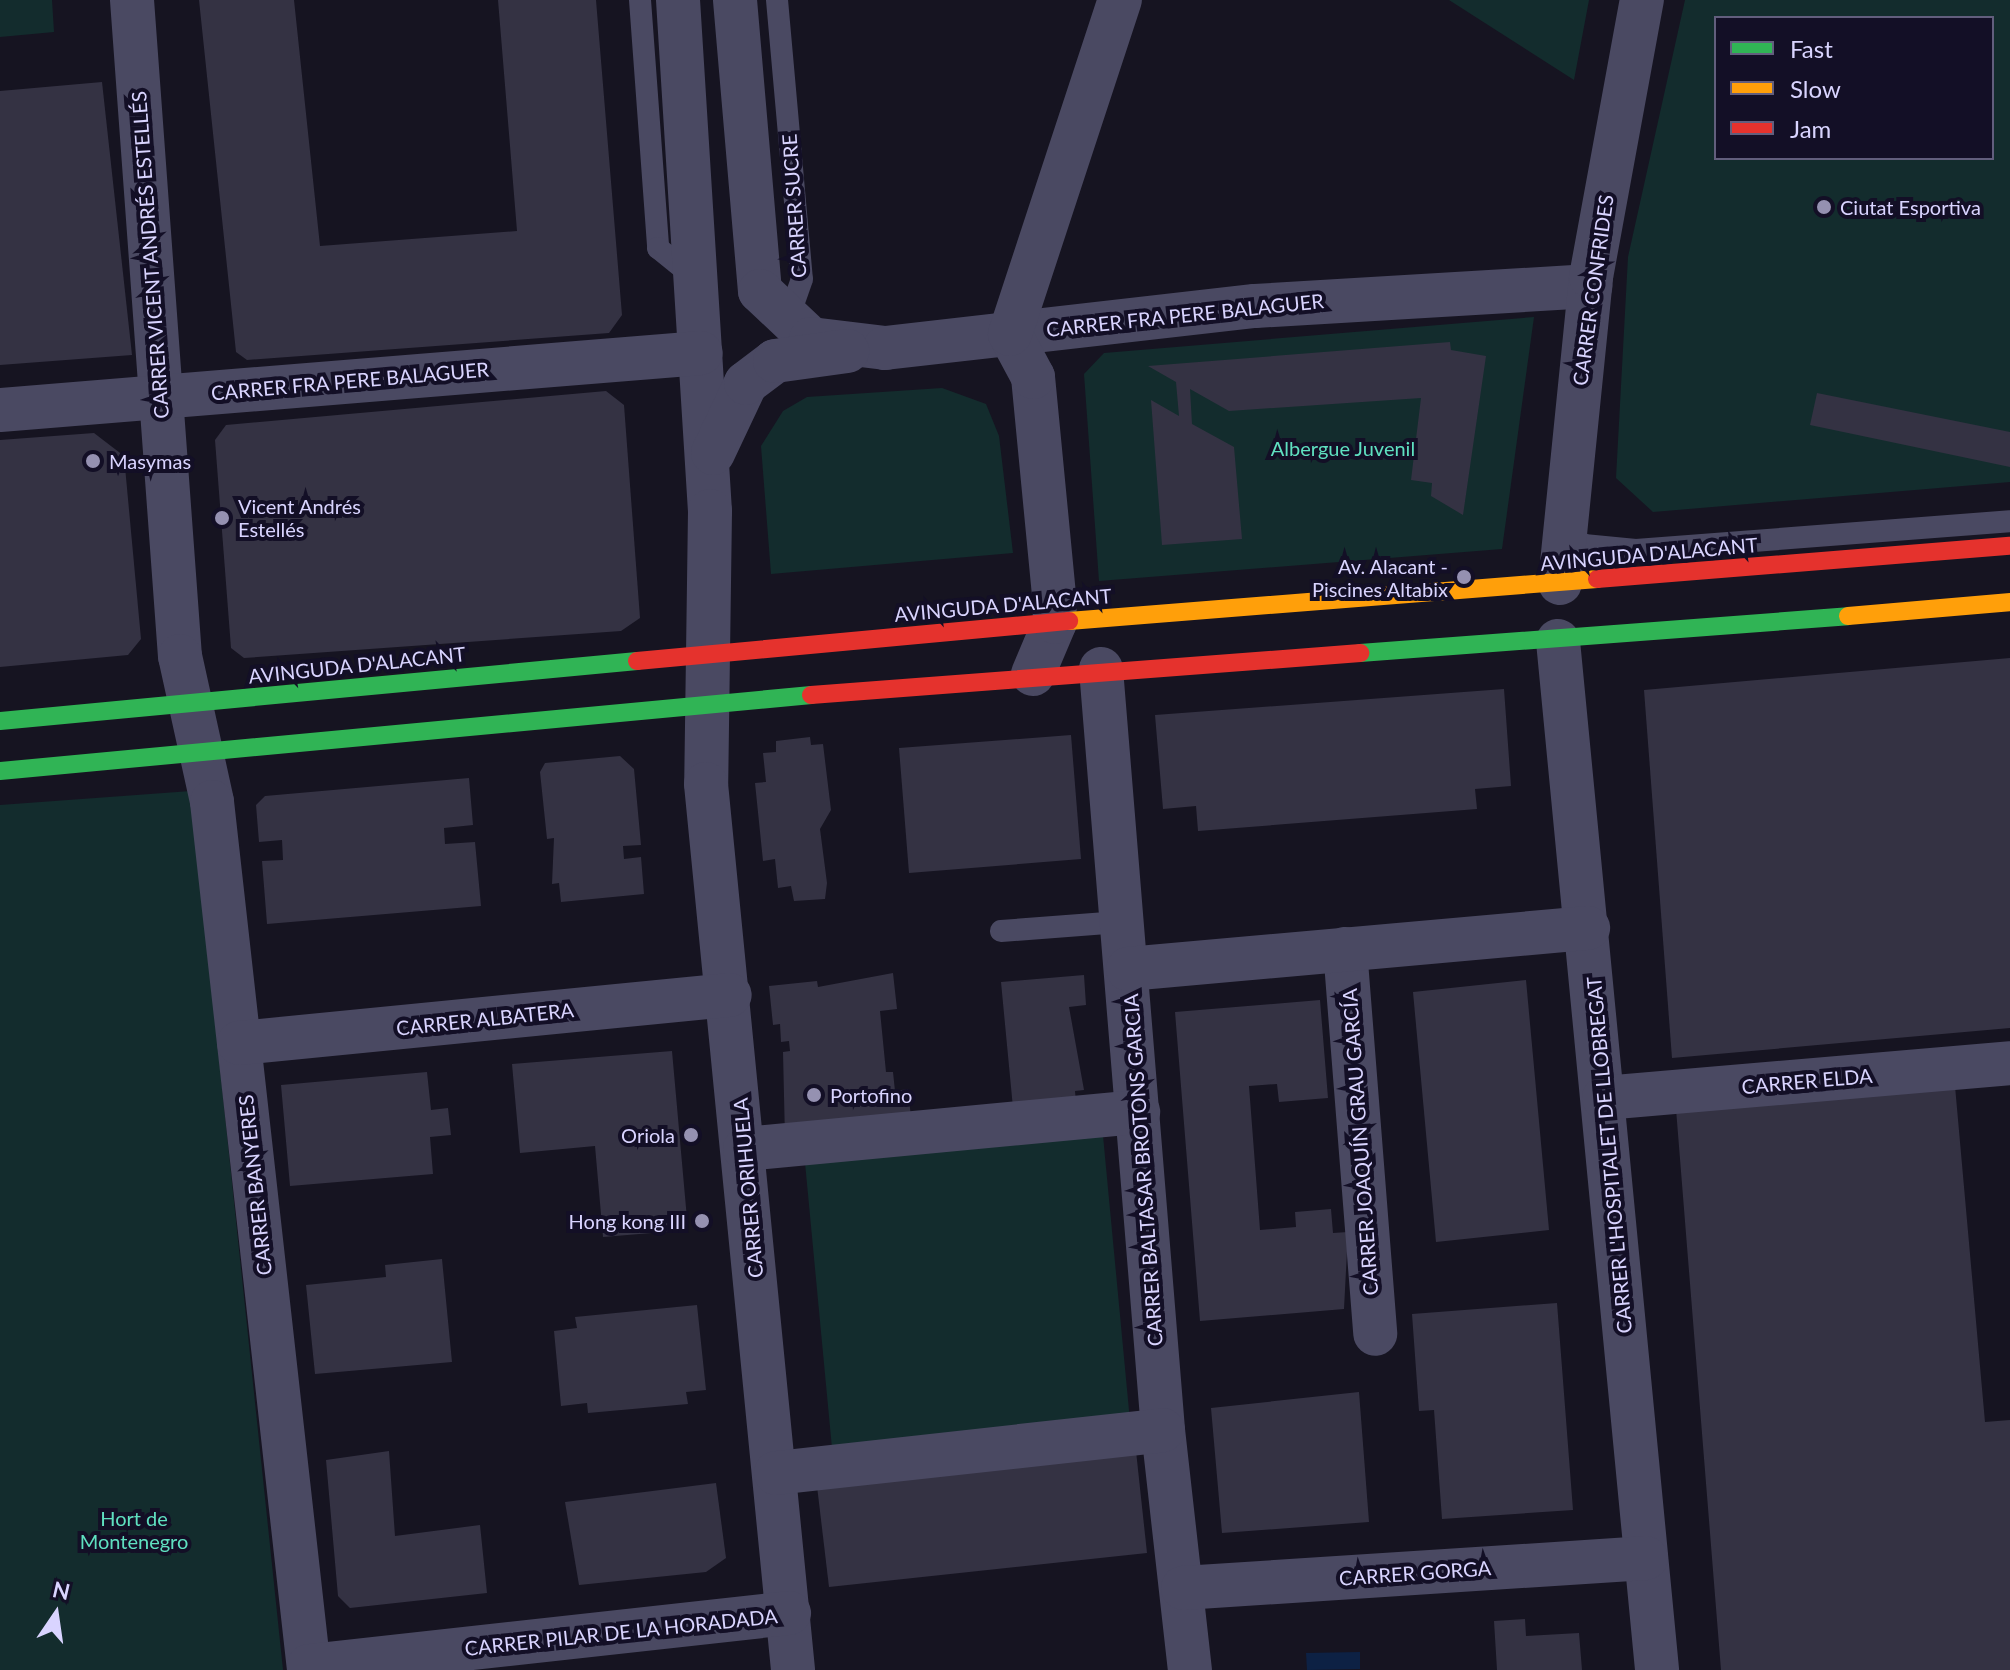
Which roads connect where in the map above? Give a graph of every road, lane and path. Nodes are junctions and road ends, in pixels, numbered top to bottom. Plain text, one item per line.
1 (132, 0) edge
2 (640, 0) edge
3 (678, 0) edge
4 (735, 0) edge
5 (777, 0) edge
6 (1120, 0) edge
7 (1642, 0) edge
8 (698, 280) junction
9 (1590, 286) junction
10 (788, 319) junction
11 (1010, 334) junction
12 (885, 348) junction
13 (701, 353) junction
14 (161, 396) junction
15 (0, 410) edge
16 (708, 461) junction
17 (2010, 521) edge
18 (1564, 532) junction
19 (2010, 546) edge
20 (1560, 583) junction
21 (2010, 602) edge
22 (1055, 622) junction
23 (1558, 641) junction
24 (704, 654) junction
25 (1101, 669) junction
26 (1033, 674) junction
27 (189, 701) junction
28 (702, 706) junction
29 (0, 721) edge
30 (201, 754) junction
31 (0, 771) edge
32 (1120, 922) junction
33 (1588, 928) junction
34 (1001, 931) dead end
35 (1345, 949) junction
36 (1128, 969) junction
37 (730, 995) junction
38 (239, 1043) junction
39 (2010, 1063) edge
40 (1604, 1098) junction
41 (1138, 1112) junction
42 (745, 1149) junction
43 (1375, 1334) dead end
44 (1163, 1430) junction
45 (776, 1473) junction
46 (1646, 1558) junction
47 (1183, 1588) junction
48 (789, 1613) junction
49 (309, 1668) edge
50 (793, 1670) edge
51 (1190, 1670) edge
52 (1657, 1670) edge

1 - 14 street, CARRER VICENT ANDRÉS ESTELLÉS
2 - 8 lane
3 - 8 street
4 - 10 street, CARRER SUCRE
5 - 10 lane, CARRER SUCRE
6 - 11 street
7 - 9 street, CARRER CONFRIDES
8 - 13 street
9 - 11 street, CARRER FRA PERE BALAGUER
9 - 18 street, CARRER CONFRIDES
10 - 12 street, CARRER FRA PERE BALAGUER
11 - 12 street, CARRER FRA PERE BALAGUER
11 - 22 street
12 - 16 street
13 - 14 street, CARRER FRA PERE BALAGUER
13 - 16 street
14 - 15 street, CARRER FRA PERE BALAGUER
14 - 27 street, CARRER VICENT ANDRÉS ESTELLÉS
16 - 24 street
17 - 18 lane
18 - 20 street, CARRER CONFRIDES
19 - 20 main road, AVINGUDA D'ALACANT
20 - 22 main road, AVINGUDA D'ALACANT
21 - 23 main road
22 - 24 main road, AVINGUDA D'ALACANT
22 - 26 street
23 - 25 main road
23 - 33 street, CARRER L'HOSPITALET DE LLOBREGAT
24 - 27 main road, AVINGUDA D'ALACANT
24 - 28 street, CARRER ORIHUELA
25 - 26 main road
25 - 32 street, CARRER BALTASAR BROTONS GARCIA
26 - 28 main road
27 - 29 main road, AVINGUDA D'ALACANT
27 - 30 street, CARRER BANYERES
28 - 30 main road
28 - 37 street, CARRER ORIHUELA
30 - 31 main road
30 - 38 street, CARRER BANYERES
32 - 34 lane
32 - 36 street, CARRER BALTASAR BROTONS GARCIA
33 - 35 street
33 - 40 street, CARRER L'HOSPITALET DE LLOBREGAT
35 - 36 street
35 - 43 street, CARRER JOAQUÍN GRAU GARCÍA
36 - 41 street, CARRER BALTASAR BROTONS GARCIA
37 - 38 street, CARRER ALBATERA
37 - 42 street, CARRER ORIHUELA
38 - 49 street, CARRER BANYERES
39 - 40 street, CARRER ELDA
40 - 46 street, CARRER L'HOSPITALET DE LLOBREGAT
41 - 42 street
41 - 44 street, CARRER BALTASAR BROTONS GARCIA
42 - 45 street, CARRER ORIHUELA
44 - 45 street
44 - 47 street, CARRER BALTASAR BROTONS GARCIA
45 - 48 street, CARRER ORIHUELA
46 - 47 street, CARRER GORGA
46 - 52 street, CARRER L'HOSPITALET DE LLOBREGAT
47 - 51 street, CARRER BALTASAR BROTONS GARCIA
48 - 49 street, CARRER PILAR DE LA HORADADA
48 - 50 street, CARRER ORIHUELA

